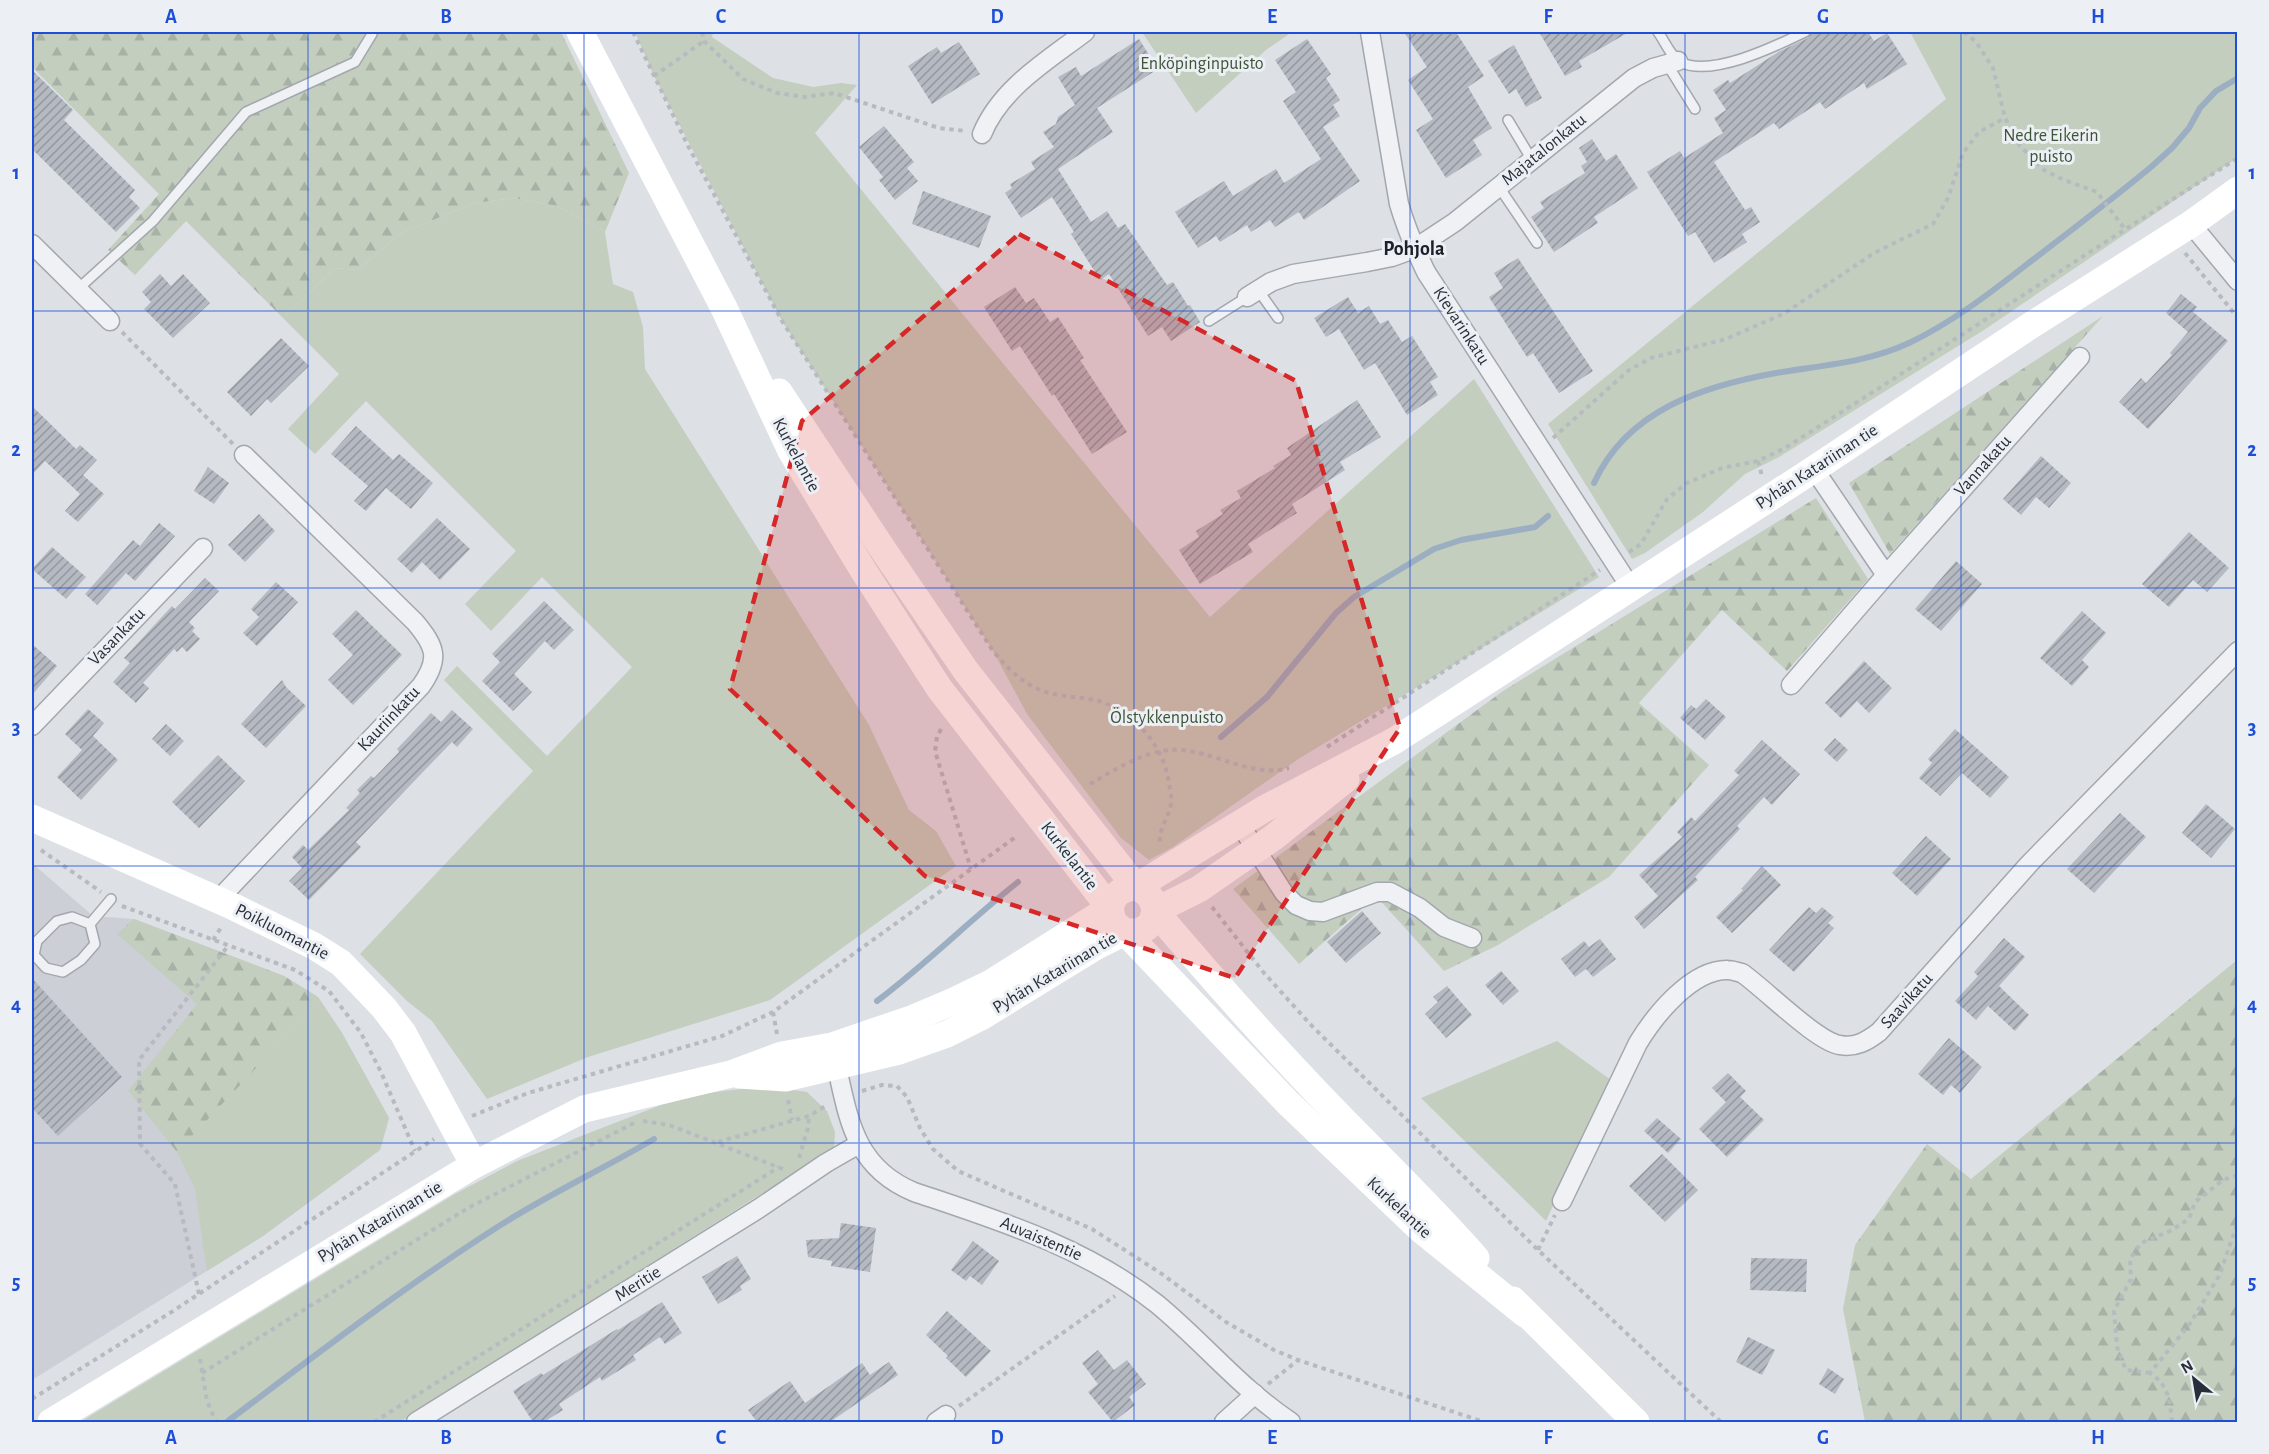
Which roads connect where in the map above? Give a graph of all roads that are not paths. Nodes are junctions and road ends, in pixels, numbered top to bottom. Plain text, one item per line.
1 (580, 32) edge
2 (1085, 32) edge
3 (1370, 32) edge
4 (1658, 32) edge
5 (1805, 32) edge
6 (372, 34) dead end
7 (1672, 62) junction
8 (1695, 109) dead end
9 (1508, 120) dead end
10 (982, 134) road end
11 (1532, 160) junction
12 (1498, 187) junction
13 (2238, 190) edge
14 (2181, 230) junction
15 (1537, 243) dead end
16 (32, 244) edge
17 (1414, 249) junction
18 (2238, 281) edge
19 (79, 288) junction
20 (1252, 293) junction
21 (724, 308) junction
22 (1278, 318) dead end
23 (110, 321) road end
24 (1209, 321) dead end
25 (2080, 357) dead end
26 (244, 455) road end
27 (1814, 469) junction
28 (203, 548) dead end
29 (1886, 574) junction
30 (1631, 588) junction
31 (2238, 651) edge
32 (1791, 685) dead end
33 (32, 726) edge
34 (1394, 741) junction
35 (32, 818) edge
36 (1239, 824) junction
37 (1256, 850) junction
38 (1136, 887) junction
39 (111, 899) road end
40 (218, 900) junction
41 (1110, 908) junction
42 (1155, 911) junction
43 (90, 924) junction
44 (1125, 932) junction
45 (1472, 938) dead end
46 (835, 1056) junction
47 (859, 1144) junction
48 (474, 1165) junction
49 (1562, 1201) road end
50 (1525, 1314) junction
51 (1254, 1394) junction
52 (51, 1422) edge
53 (416, 1422) edge
54 (1224, 1422) edge
55 (1291, 1422) edge
56 (1636, 1422) edge

1 - 21 street, Kurkelantie
2 - 10 street
3 - 17 street, Kievarinkatu
4 - 7 lane
5 - 7 lane
6 - 19 lane
7 - 8 lane
7 - 11 street, Majatalonkatu
9 - 11 lane
11 - 12 street, Majatalonkatu
12 - 15 lane
12 - 17 street, Majatalonkatu
13 - 14 street, Pyhän Katariinan tie
14 - 18 street
14 - 27 street, Pyhän Katariinan tie
16 - 19 street
17 - 20 street, Majatalonkatu
17 - 30 street, Kievarinkatu
19 - 23 street
20 - 22 lane
20 - 24 lane
21 - 38 street, Kurkelantie
21 - 41 street, Kurkelantie
25 - 29 street, Vannakatu
26 - 40 street, Kauriinkatu
27 - 29 street
27 - 30 street, Pyhän Katariinan tie
28 - 33 street, Vasankatu
29 - 32 street, Vannakatu
30 - 34 street, Pyhän Katariinan tie
31 - 49 street, Saavikatu
34 - 36 street, Pyhän Katariinan tie
34 - 37 street, Pyhän Katariinan tie
35 - 40 street, Poikluomantie
36 - 37 street
36 - 38 street, Pyhän Katariinan tie
37 - 42 street, Pyhän Katariinan tie
37 - 45 street
38 - 41 street, Pyhän Katariinan tie
38 - 42 street, Kurkelantie
39 - 43 lane
40 - 48 street, Poikluomantie
41 - 44 street, Kurkelantie
41 - 46 street, Pyhän Katariinan tie
42 - 44 street, Pyhän Katariinan tie
42 - 50 street, Kurkelantie
43 - 43 lane
44 - 46 street, Pyhän Katariinan tie
44 - 50 street, Kurkelantie
46 - 47 street, Auvaistentie
46 - 48 street, Pyhän Katariinan tie
47 - 51 street, Auvaistentie
47 - 53 street, Meritie
48 - 52 street, Pyhän Katariinan tie
50 - 56 street, Kurkelantie
51 - 54 street
51 - 55 street, Auvaistentie

